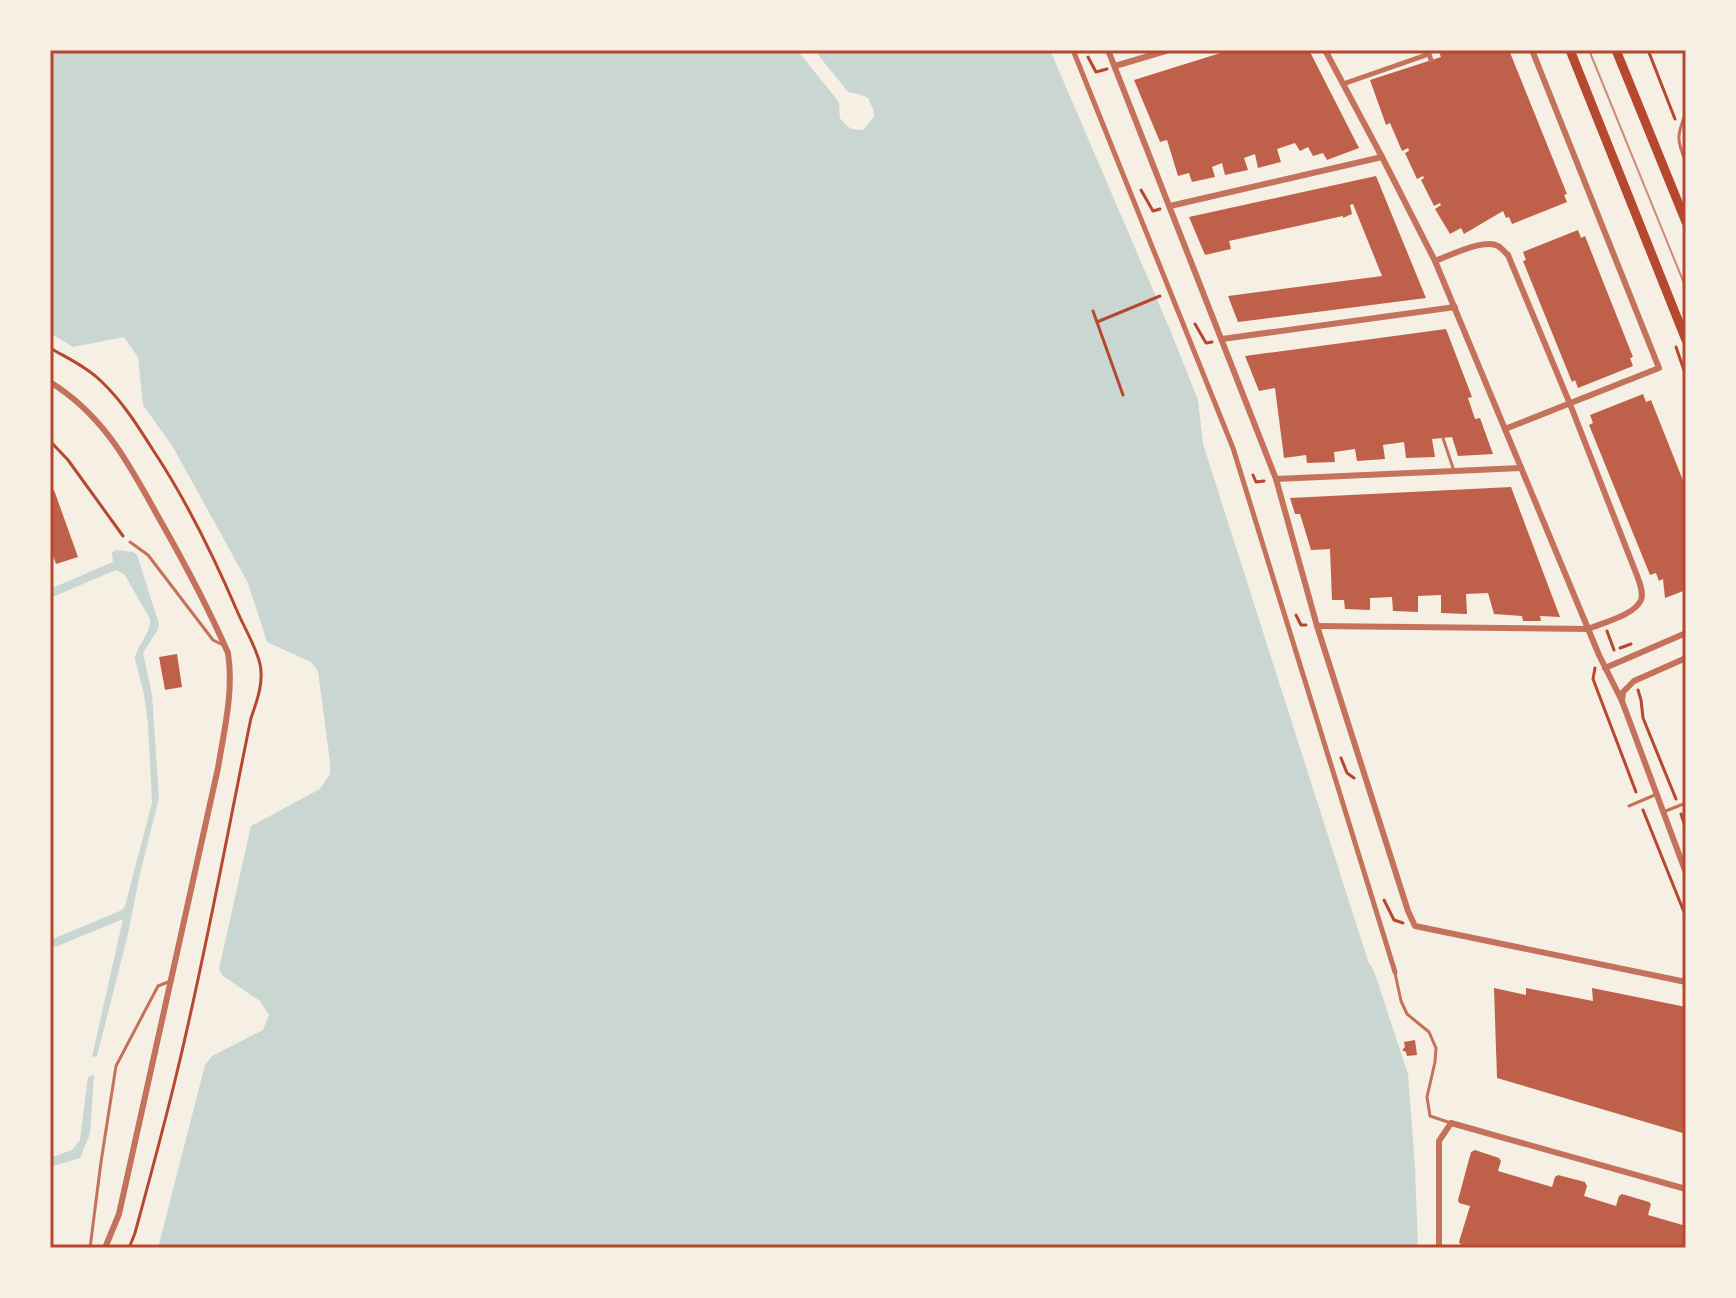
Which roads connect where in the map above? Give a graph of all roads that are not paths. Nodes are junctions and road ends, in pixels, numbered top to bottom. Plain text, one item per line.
1 (1073, 50) edge
2 (1108, 50) edge
3 (1169, 50) edge
4 (1325, 50) edge
5 (1532, 50) edge
6 (1570, 50) edge
7 (1616, 50) edge
8 (1431, 60) dead end
9 (1115, 66) junction
10 (1346, 82) junction
11 (1686, 112) edge
12 (1382, 157) junction
13 (1686, 162) edge
14 (1170, 206) junction
15 (1686, 222) edge
16 (1435, 261) junction
17 (1455, 307) junction
18 (1222, 339) junction
19 (1686, 340) edge
20 (50, 382) edge
21 (1570, 404) junction
22 (1505, 429) junction
23 (1443, 438) dead end
24 (1521, 468) junction
25 (1454, 471) junction
26 (1276, 479) junction
27 (130, 542) road end
28 (1317, 626) junction
29 (1588, 629) junction
30 (1686, 633) edge
31 (225, 645) junction
32 (1686, 658) edge
33 (1605, 668) junction
34 (1622, 701) junction
35 (1657, 794) junction
36 (1686, 803) edge
37 (1629, 806) dead end
38 (1663, 812) junction
39 (1686, 873) edge
40 (1395, 972) joint
41 (172, 981) junction
42 (1686, 982) edge
43 (1451, 1123) junction
44 (1686, 1189) edge
45 (90, 1248) edge
46 (105, 1248) edge
47 (1439, 1248) edge

1 - 40 street
2 - 9 street
3 - 9 street
4 - 10 street
5 - 21 street
6 - 19 main road
7 - 15 main road
8 - 10 street
9 - 14 street
10 - 12 street
11 - 13 lane
12 - 14 street
12 - 16 street
14 - 18 street
16 - 17 street
16 - 21 street
17 - 18 street
17 - 22 street
18 - 26 street
20 - 31 street
21 - 22 street
21 - 29 street
22 - 24 street
23 - 25 lane
24 - 25 street
24 - 29 street
25 - 26 street
26 - 28 street
27 - 31 lane
28 - 29 street
28 - 42 street
29 - 33 street
30 - 33 street
31 - 41 street
32 - 34 street
33 - 34 street
34 - 35 street
35 - 37 lane
35 - 38 street
36 - 38 lane
38 - 39 street
40 - 43 lane
41 - 45 lane
41 - 46 street
43 - 44 street
43 - 47 street

